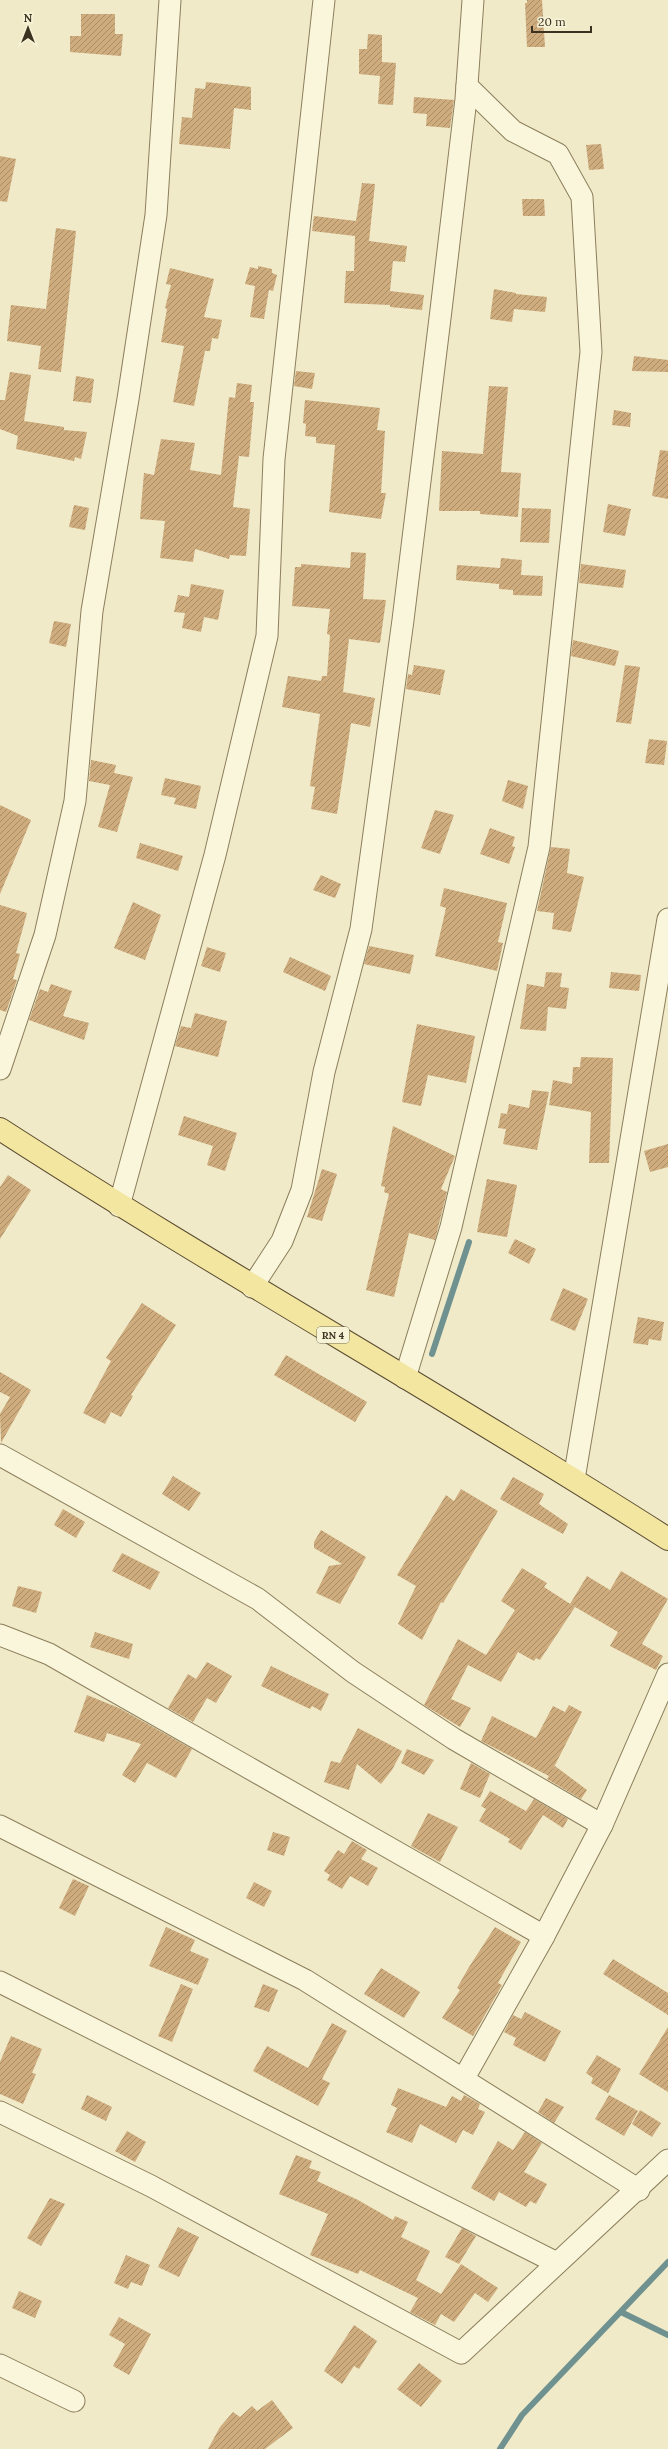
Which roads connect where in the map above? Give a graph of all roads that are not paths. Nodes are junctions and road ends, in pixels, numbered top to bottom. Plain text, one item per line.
1 (170, 0) edge
2 (324, 0) edge
3 (473, 0) edge
4 (467, 86) junction
5 (668, 919) edge
6 (0, 1068) edge
7 (0, 1129) edge
8 (118, 1206) junction
9 (252, 1287) junction
10 (405, 1378) junction
11 (0, 1455) edge
12 (574, 1479) junction
13 (668, 1539) edge
14 (0, 1635) edge
15 (668, 1674) edge
16 (602, 1825) junction
17 (0, 1826) edge
18 (544, 1936) junction
19 (0, 1982) edge
20 (464, 2078) junction
21 (0, 2112) edge
22 (668, 2160) edge
23 (639, 2190) junction
24 (557, 2263) junction
25 (0, 2365) edge
26 (74, 2401) dead end

1 - 6 street
2 - 8 street
3 - 4 street
4 - 9 street
4 - 10 street
5 - 12 street
7 - 8 main road, RN 4
8 - 9 main road, RN 4
9 - 10 main road, RN 4
10 - 12 main road, RN 4
11 - 16 street
12 - 13 main road, RN 4
14 - 18 street
15 - 16 street
16 - 18 street
17 - 20 street
18 - 20 street
19 - 24 street
20 - 23 street
21 - 24 street
22 - 23 street
23 - 24 street
25 - 26 street

